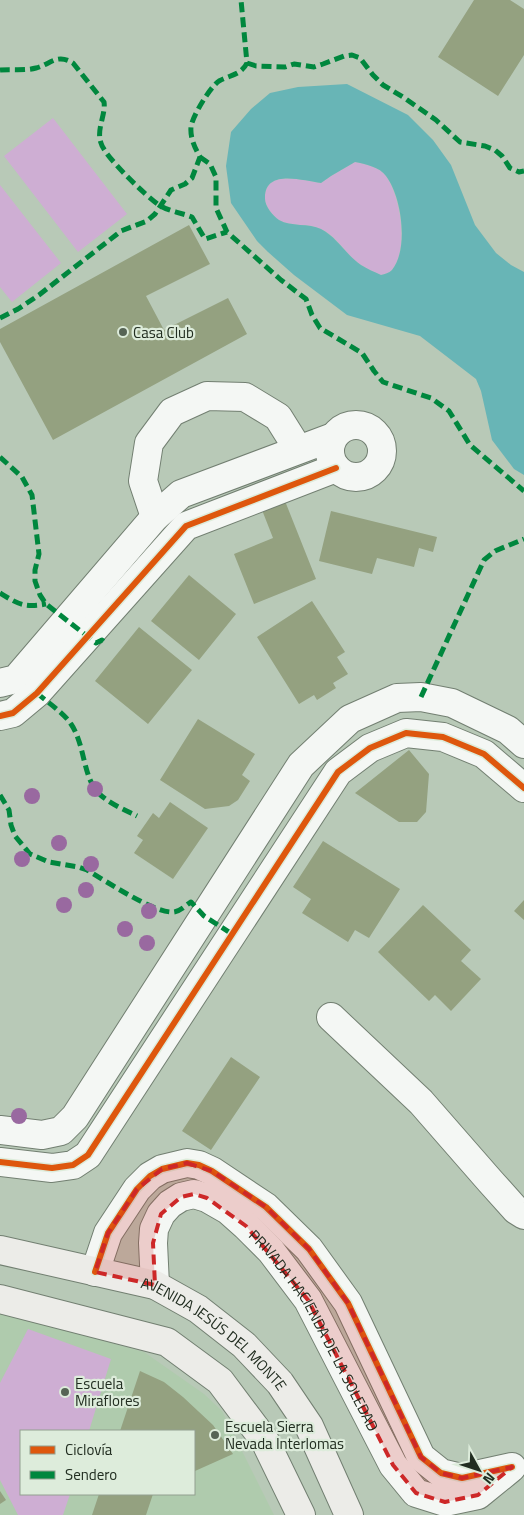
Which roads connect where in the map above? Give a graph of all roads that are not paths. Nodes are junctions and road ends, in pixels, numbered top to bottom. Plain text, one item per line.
1 (333, 437) junction
2 (298, 449) junction
3 (336, 468) junction
4 (155, 517) junction
5 (0, 683) edge
6 (0, 716) edge
7 (524, 744) edge
8 (524, 788) edge
9 (331, 1017) dead end
10 (0, 1130) edge
11 (0, 1162) edge
12 (524, 1215) edge
13 (0, 1250) edge
14 (95, 1272) junction
15 (155, 1285) junction
16 (0, 1299) edge
17 (518, 1464) edge
18 (301, 1515) edge
19 (349, 1515) edge

1 - 2 street
1 - 3 street
1 - 3 street
2 - 4 street
2 - 4 street
3 - 6 street
4 - 5 street
7 - 10 street
8 - 11 street
9 - 12 street
13 - 14 main road, AVENIDA JESÚS DEL MONTE
14 - 15 main road, AVENIDA JESÚS DEL MONTE
14 - 17 street, PRIVADA HACIENDA DE LA SOLEDAD
15 - 17 street, PRIVADA HACIENDA DE LA SOLEDAD
15 - 19 main road, AVENIDA JESÚS DEL MONTE
16 - 18 main road, AVENIDA JESÚS DEL MONTE

